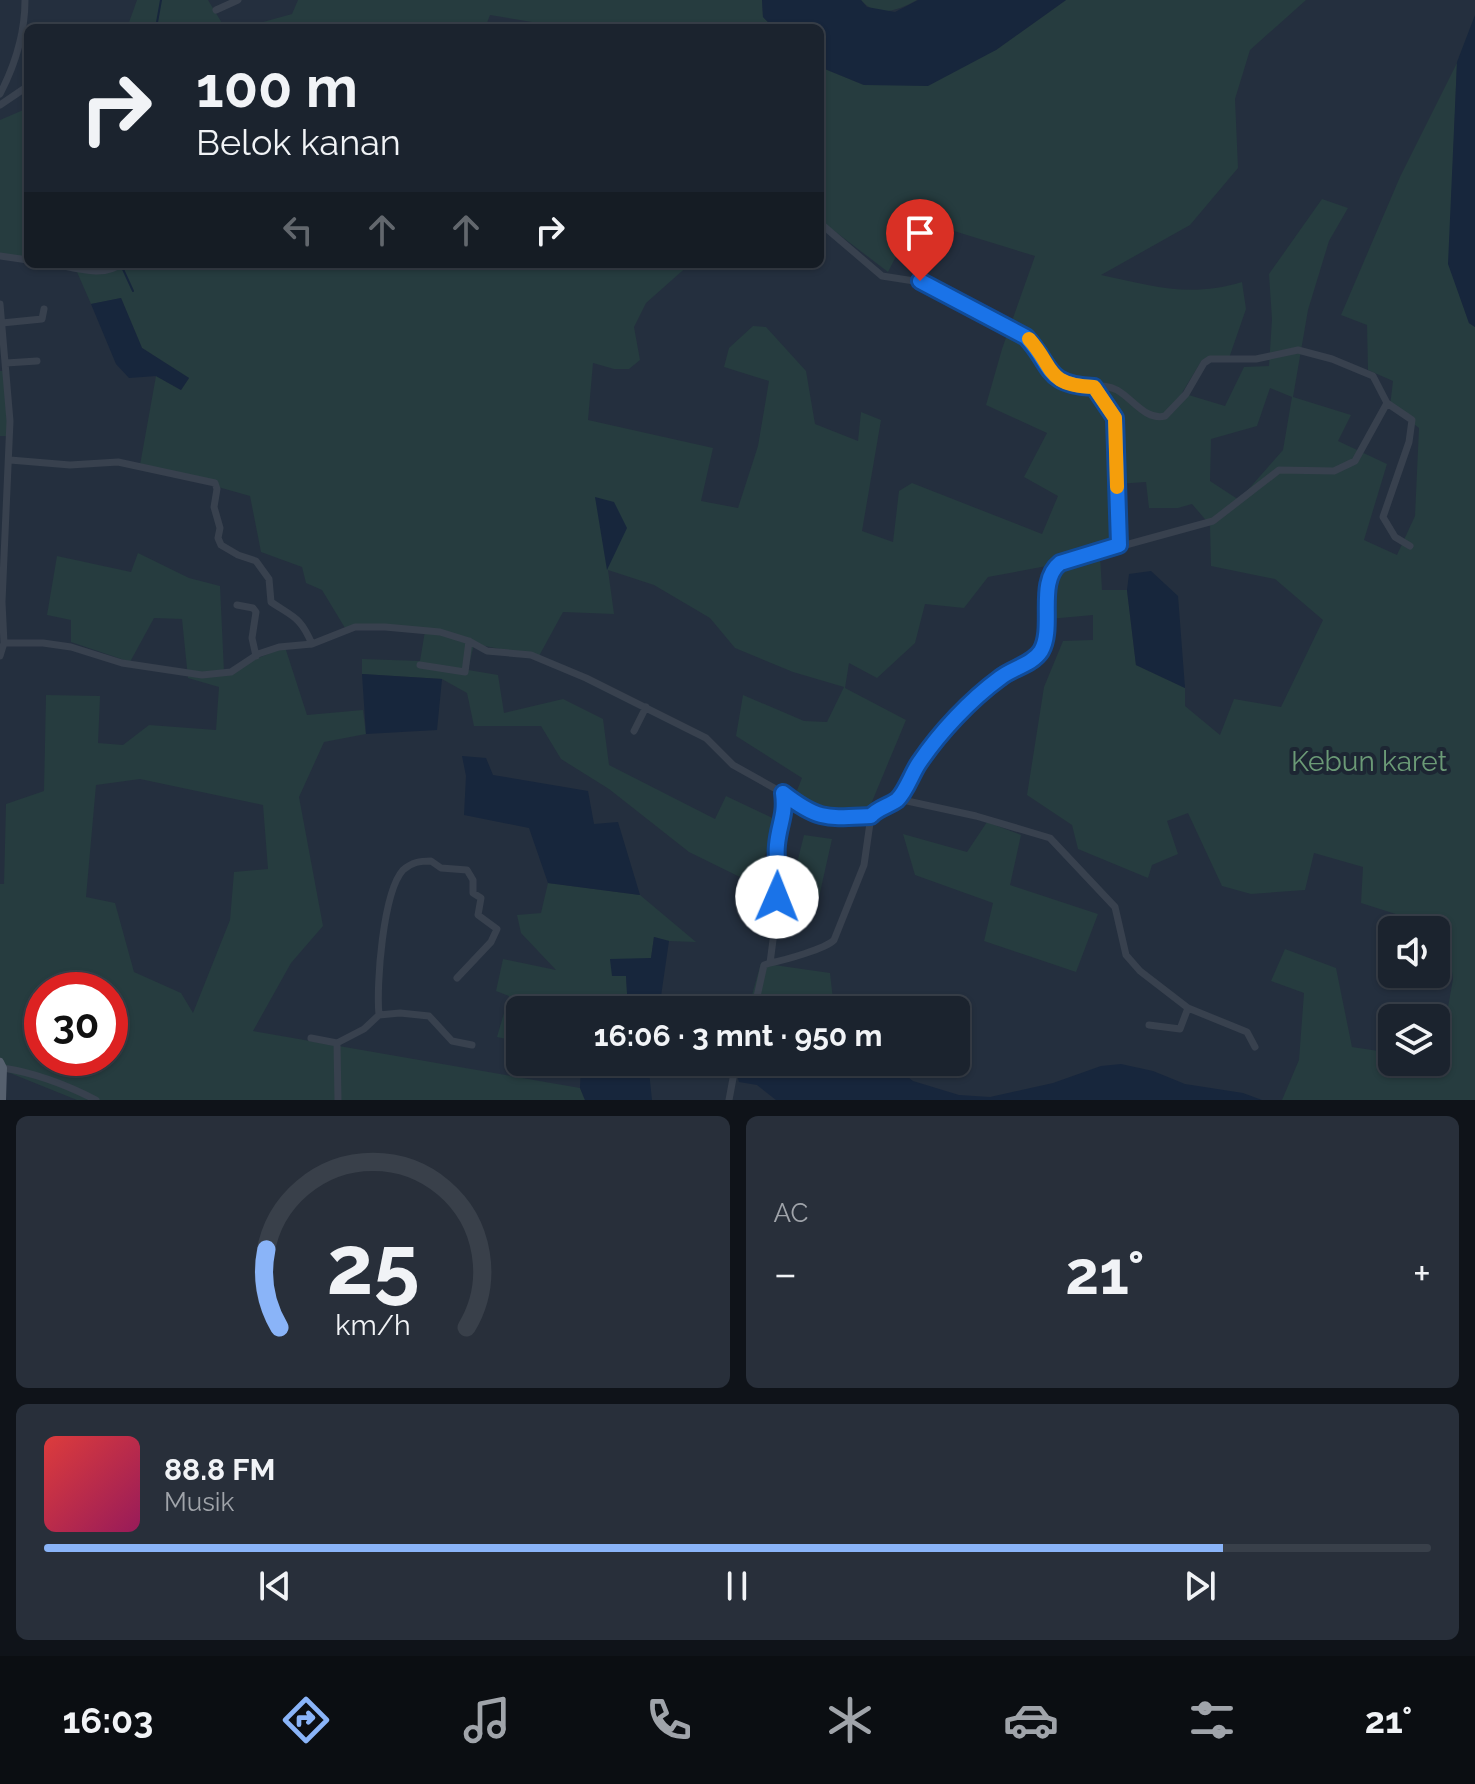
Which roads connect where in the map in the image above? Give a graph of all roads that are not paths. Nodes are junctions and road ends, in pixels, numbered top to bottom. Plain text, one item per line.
1 (25, 0) edge
2 (238, 0) edge
3 (216, 10) dead end
4 (24, 89) edge
5 (0, 94) edge
6 (0, 105) edge
7 (824, 226) edge
8 (0, 256) edge
9 (24, 259) edge
10 (79, 268) edge
11 (110, 268) edge
12 (0, 304) edge
13 (44, 309) dead end
14 (2, 323) junction
15 (37, 361) dead end
16 (6, 363) junction
17 (1094, 387) junction
18 (1387, 403) junction
19 (10, 460) junction
20 (1119, 545) junction
21 (1410, 546) dead end
22 (237, 605) dead end
23 (469, 641) junction
24 (4, 643) junction
25 (312, 644) junction
26 (0, 656) edge
27 (256, 656) junction
28 (420, 665) dead end
29 (646, 707) junction
30 (634, 731) dead end
31 (783, 793) junction
32 (898, 799) junction
33 (871, 816) junction
34 (770, 963) junction
35 (457, 978) dead end
36 (757, 996) edge
37 (1188, 1008) junction
38 (379, 1015) junction
39 (1149, 1025) dead end
40 (311, 1038) dead end
41 (337, 1043) junction
42 (472, 1045) dead end
43 (1255, 1047) dead end
44 (0, 1054) edge
45 (1, 1064) edge
46 (732, 1076) edge
47 (2, 1100) edge
48 (96, 1100) edge
49 (338, 1100) edge
50 (729, 1100) edge

1 - 5 street
2 - 3 street
4 - 6 street
7 - 17 street
8 - 9 street
10 - 11 street
12 - 14 street
13 - 14 street
14 - 16 street
15 - 16 street
16 - 19 street
17 - 18 street
17 - 20 street
18 - 20 street
18 - 21 street
19 - 24 street
19 - 25 street
20 - 32 street
22 - 27 street
23 - 25 street
23 - 28 street
23 - 29 street
24 - 26 street
24 - 27 street
25 - 27 street
29 - 30 street
29 - 31 street
31 - 33 street
31 - 34 street
32 - 33 street
32 - 37 street
33 - 34 street
34 - 36 street
35 - 38 street
37 - 39 street
37 - 43 street
38 - 41 street
38 - 42 street
40 - 41 street
41 - 49 street
44 - 45 street
45 - 47 main road
45 - 48 street
46 - 50 street

